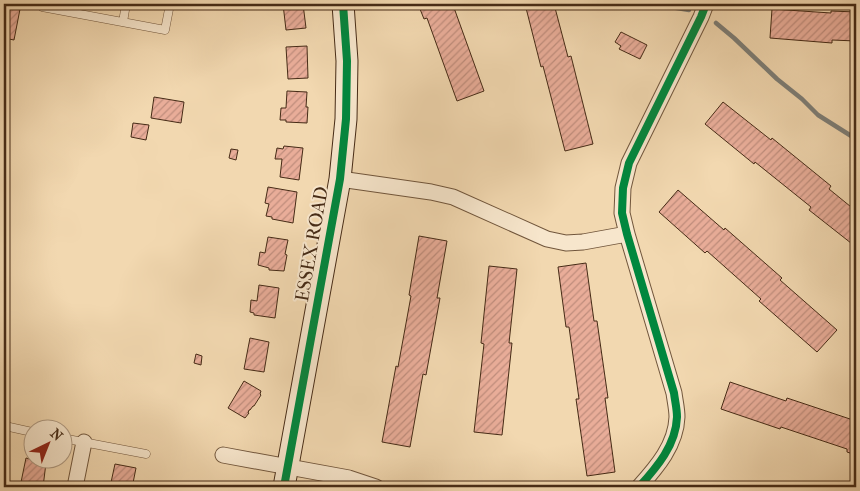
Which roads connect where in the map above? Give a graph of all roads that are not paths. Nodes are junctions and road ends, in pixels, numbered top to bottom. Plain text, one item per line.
1 (126, 4) edge
2 (170, 4) edge
3 (343, 4) edge
4 (706, 4) edge
5 (42, 7) dead end
6 (123, 22) junction
7 (340, 179) junction
8 (627, 234) junction
9 (5, 426) dead end
10 (22, 430) edge
11 (72, 440) edge
12 (84, 442) junction
13 (146, 454) dead end
14 (223, 455) dead end
15 (286, 477) edge
16 (75, 487) edge
17 (376, 487) edge
18 (639, 487) edge

1 - 6 lane
2 - 6 lane
3 - 7 street, ESSEX ROAD
4 - 8 street
5 - 6 lane
7 - 8 street
7 - 15 street, ESSEX ROAD
8 - 18 street
9 - 10 lane
11 - 12 lane
12 - 13 lane
12 - 16 street
14 - 15 street
15 - 17 street

